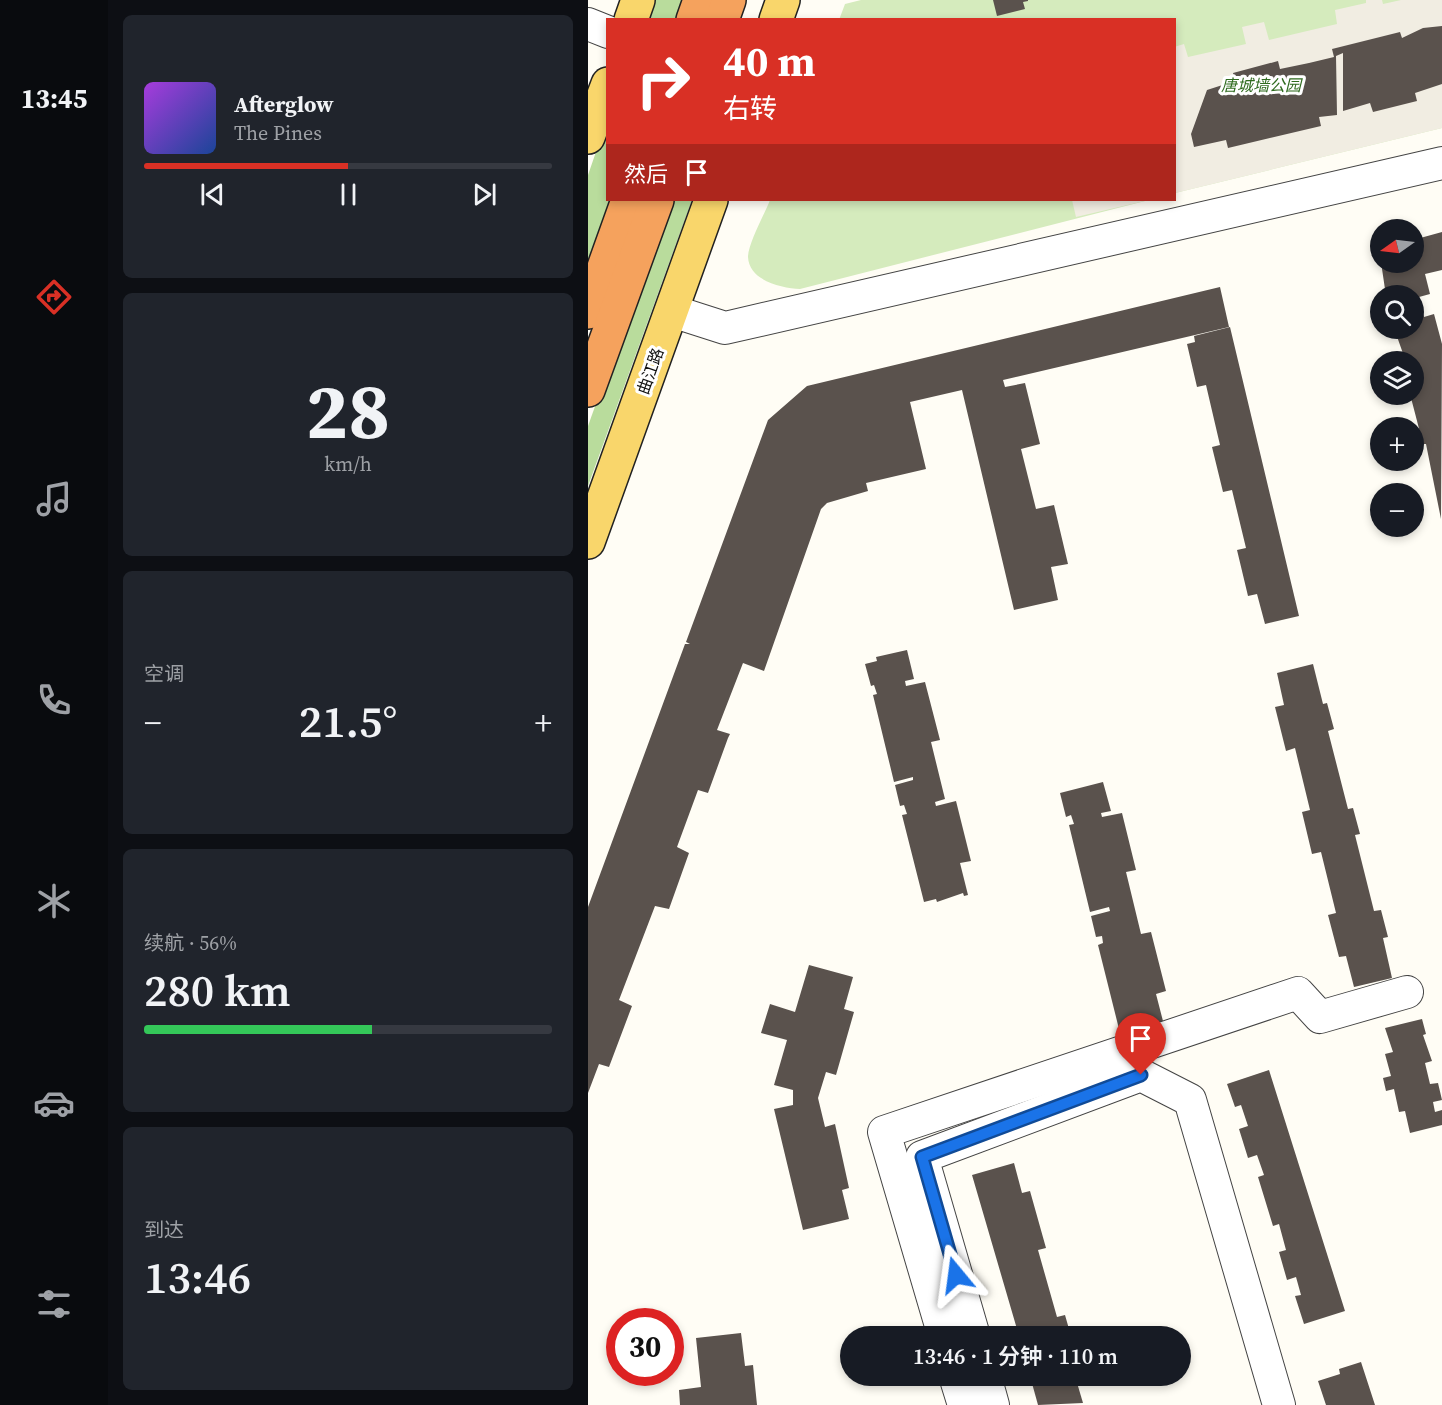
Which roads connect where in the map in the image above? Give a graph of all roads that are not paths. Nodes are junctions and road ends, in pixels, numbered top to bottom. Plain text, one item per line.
1 (638, 0) edge
2 (700, 0) edge
3 (729, 0) edge
4 (783, 0) edge
5 (632, 18) edge
6 (694, 18) edge
7 (723, 18) edge
8 (777, 18) edge
9 (588, 24) edge
10 (606, 31) edge
11 (606, 89) edge
12 (588, 137) edge
13 (1442, 163) edge
14 (628, 201) edge
15 (657, 201) edge
16 (711, 201) edge
17 (672, 311) junction
18 (588, 312) edge
19 (588, 390) edge
20 (588, 542) edge
21 (1407, 992) dead end
22 (941, 1326) edge
23 (971, 1326) edge
24 (958, 1386) edge
25 (988, 1386) edge
26 (964, 1405) edge
27 (993, 1405) edge
28 (1279, 1405) edge

1 - 5 main road
2 - 6 highway
3 - 7 highway
4 - 8 main road
9 - 10 street
11 - 12 main road
13 - 17 street
14 - 18 highway
15 - 19 highway
16 - 17 main road, 曲江路
17 - 20 main road, 曲江路
21 - 22 street
23 - 28 street
24 - 26 street
25 - 27 street

